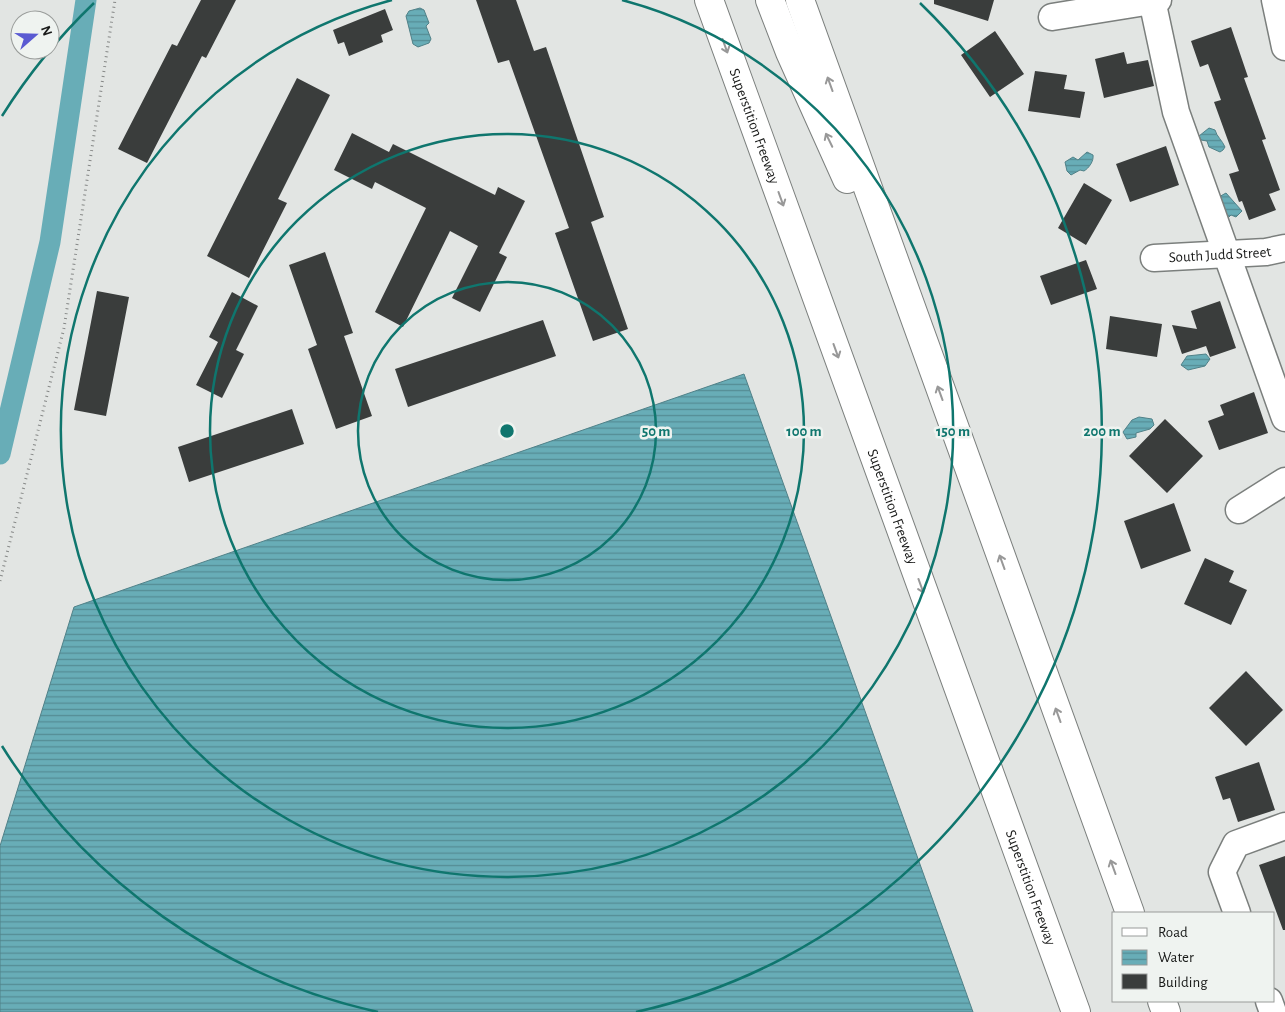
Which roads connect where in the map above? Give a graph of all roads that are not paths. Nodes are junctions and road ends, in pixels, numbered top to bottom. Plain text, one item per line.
1 (709, 0) edge
2 (770, 0) edge
3 (800, 0) edge
4 (1154, 0) edge
5 (1275, 0) edge
6 (1052, 17) dead end
7 (1285, 47) edge
8 (1285, 248) edge
9 (1226, 254) junction
10 (1154, 258) dead end
11 (916, 327) junction
12 (1285, 418) edge
13 (1285, 481) edge
14 (1239, 510) dead end
15 (1285, 826) edge
16 (1130, 912) edge
17 (1237, 912) edge
18 (1076, 1012) edge

1 -> 18 highway, Superstition Freeway
11 -> 2 highway
11 -> 3 highway
4 - 6 street
4 - 9 street
5 - 7 street
8 - 9 street, South Judd Street
9 - 10 street, South Judd Street
9 - 12 street
16 -> 11 highway
13 - 14 street
15 - 17 street

